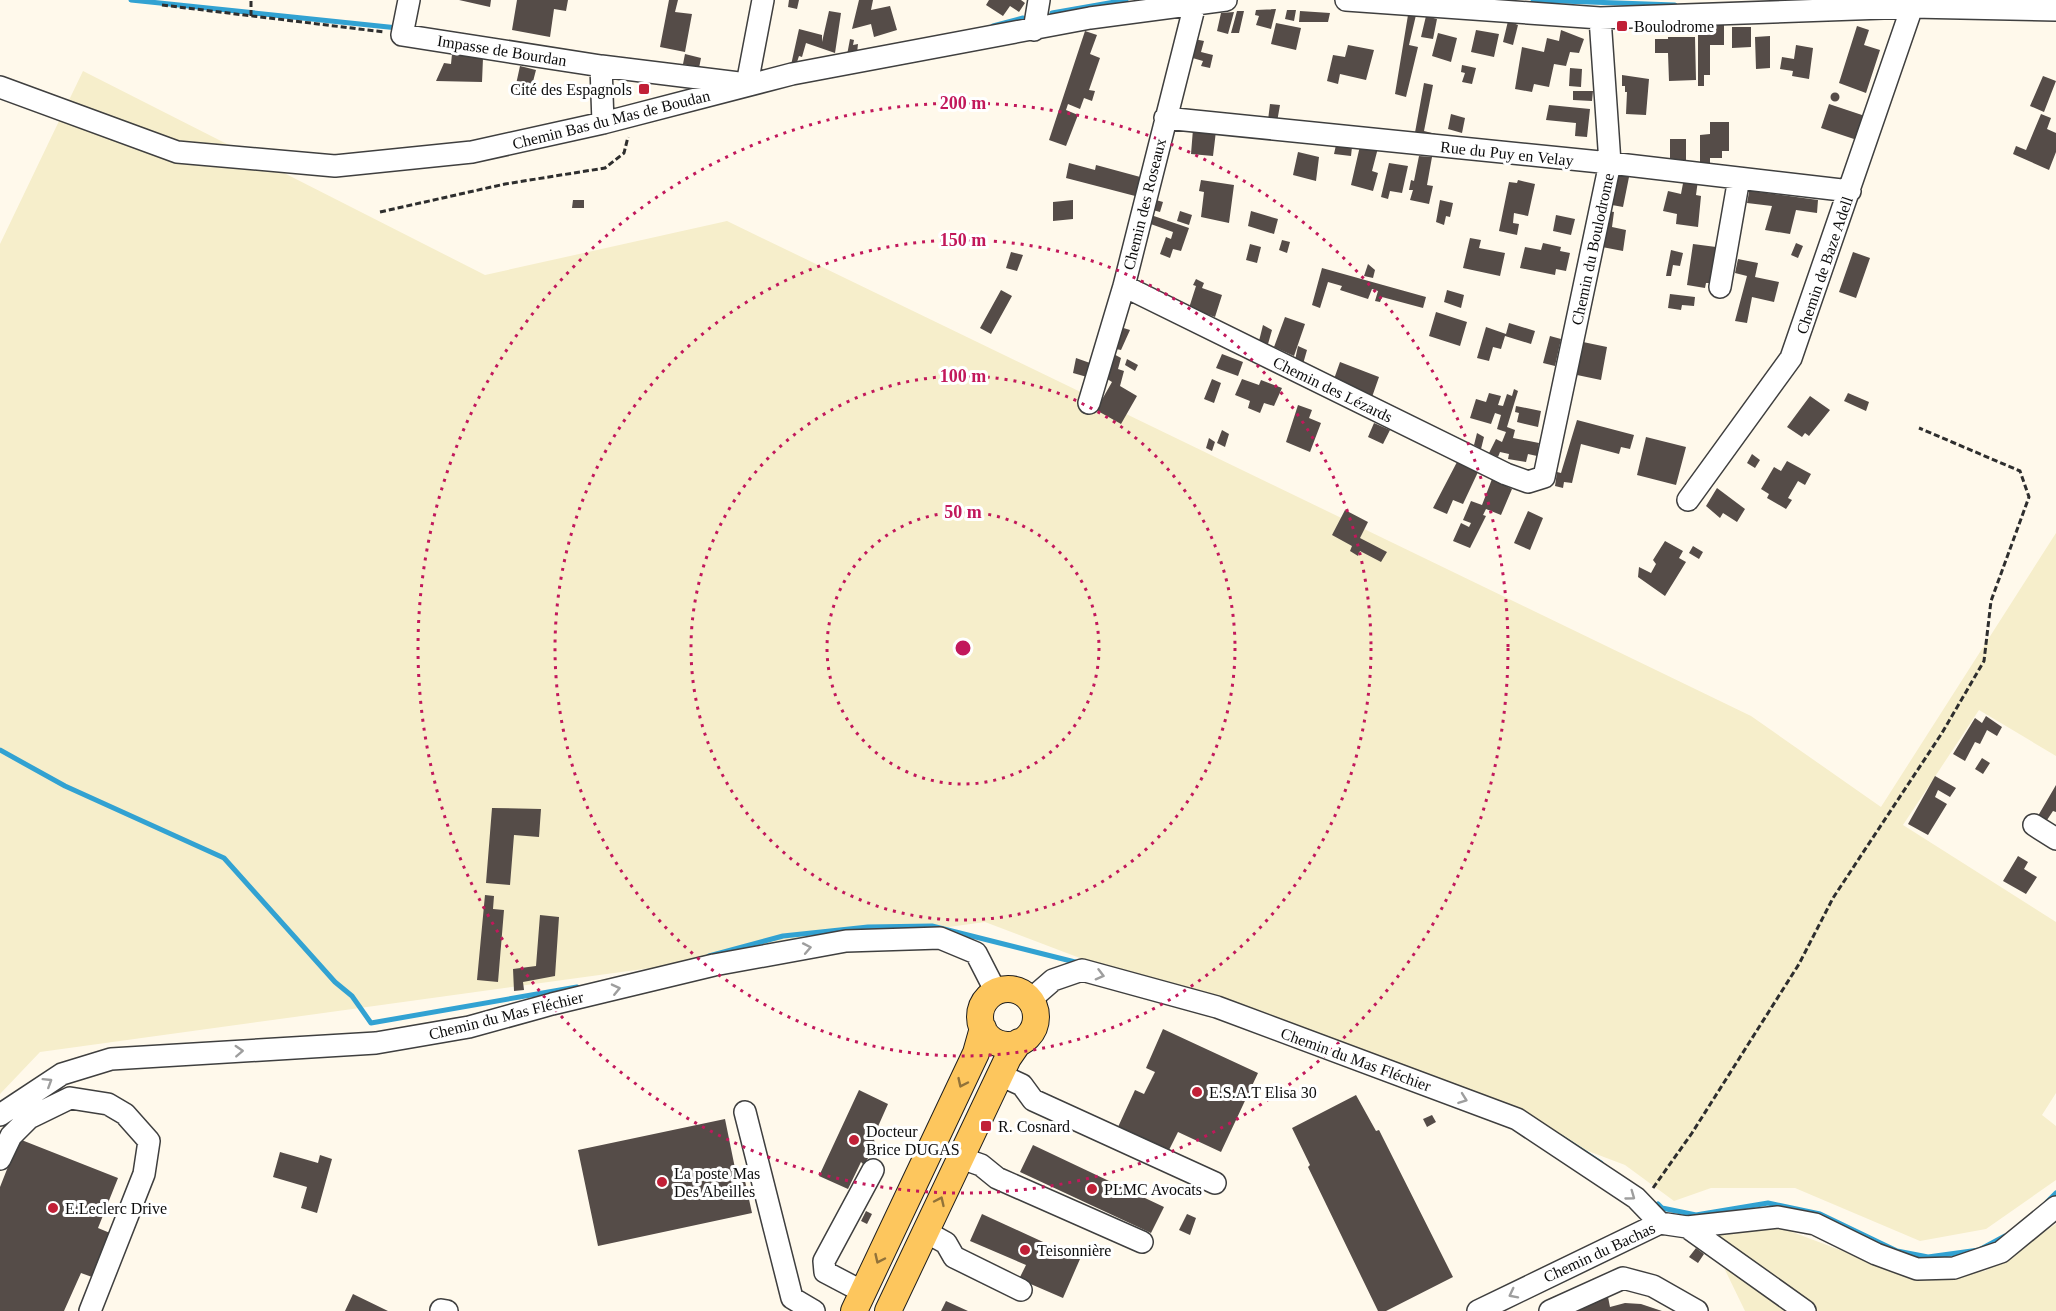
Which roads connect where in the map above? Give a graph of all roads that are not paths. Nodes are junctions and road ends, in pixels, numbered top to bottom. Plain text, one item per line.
1 (409, 0) edge
2 (763, 0) edge
3 (1040, 0) edge
4 (1226, 0) edge
5 (1346, 0) edge
6 (1195, 4) junction
7 (1963, 4) edge
8 (1912, 7) junction
9 (2056, 10) edge
10 (1600, 18) junction
11 (1034, 30) junction
12 (602, 66) junction
13 (747, 84) junction
14 (0, 87) edge
15 (1165, 118) junction
16 (603, 123) junction
17 (1610, 163) junction
18 (1739, 178) junction
19 (1850, 190) junction
20 (1124, 286) junction
21 (1720, 287) dead end
22 (1089, 403) dead end
23 (1545, 477) joint
24 (1688, 500) dead end
25 (2034, 825) dead end
26 (2056, 839) edge
27 (996, 992) junction
28 (1030, 1000) junction
29 (983, 1028) junction
30 (1019, 1042) junction
31 (1000, 1075) junction
32 (745, 1112) dead end
33 (0, 1115) edge
34 (961, 1158) junction
35 (0, 1159) edge
36 (873, 1170) dead end
37 (1215, 1183) dead end
38 (2056, 1207) edge
39 (1660, 1223) junction
40 (1687, 1227) junction
41 (926, 1232) junction
42 (1142, 1242) dead end
43 (1021, 1290) dead end
44 (859, 1302) edge
45 (90, 1311) edge
46 (814, 1311) edge
47 (888, 1311) edge
48 (1478, 1311) edge
49 (1550, 1311) edge
50 (1697, 1311) edge
51 (1805, 1311) edge

1 - 12 street, Impasse de Bourdan
2 - 13 street
3 - 11 street
4 - 6 street, Chemin Bas du Mas de Boudan
5 - 10 street
6 - 11 street, Chemin Bas du Mas de Boudan
6 - 15 street, Chemin des Roseaux
7 - 8 street
7 - 9 street
8 - 10 street
8 - 19 street, Chemin de Baze Adell
10 - 17 street, Chemin du Boulodrome
11 - 13 street, Chemin Bas du Mas de Boudan
12 - 13 street, Impasse de Bourdan
12 - 16 street
13 - 16 street, Chemin Bas du Mas de Boudan
14 - 16 street, Chemin Bas du Mas de Boudan
15 - 17 street, Rue du Puy en Velay
15 - 20 street, Chemin des Roseaux
17 - 18 street, Rue du Puy en Velay
17 - 23 street, Chemin du Boulodrome
18 - 19 street, Rue du Puy en Velay
18 - 21 street
19 - 24 street, Chemin de Baze Adell
20 - 22 street, Chemin des Roseaux
20 - 23 street, Chemin des Lézards
25 - 26 street
27 - 28 main road
27 - 29 main road
33 -> 27 street, Chemin du Mas Fléchier
28 - 30 main road
28 -> 39 street, Chemin du Mas Fléchier
29 - 30 main road
29 -> 44 main road
30 - 31 main road
31 - 34 main road
31 - 37 street
32 - 46 street
41 -> 34 main road
34 - 42 street
35 - 45 street
36 - 44 street
38 - 40 street, Chemin du Bachas
39 - 40 street, Chemin du Bachas
39 -> 48 street, Chemin du Bachas
40 - 51 street
41 - 43 street
41 - 47 main road
49 - 50 street

